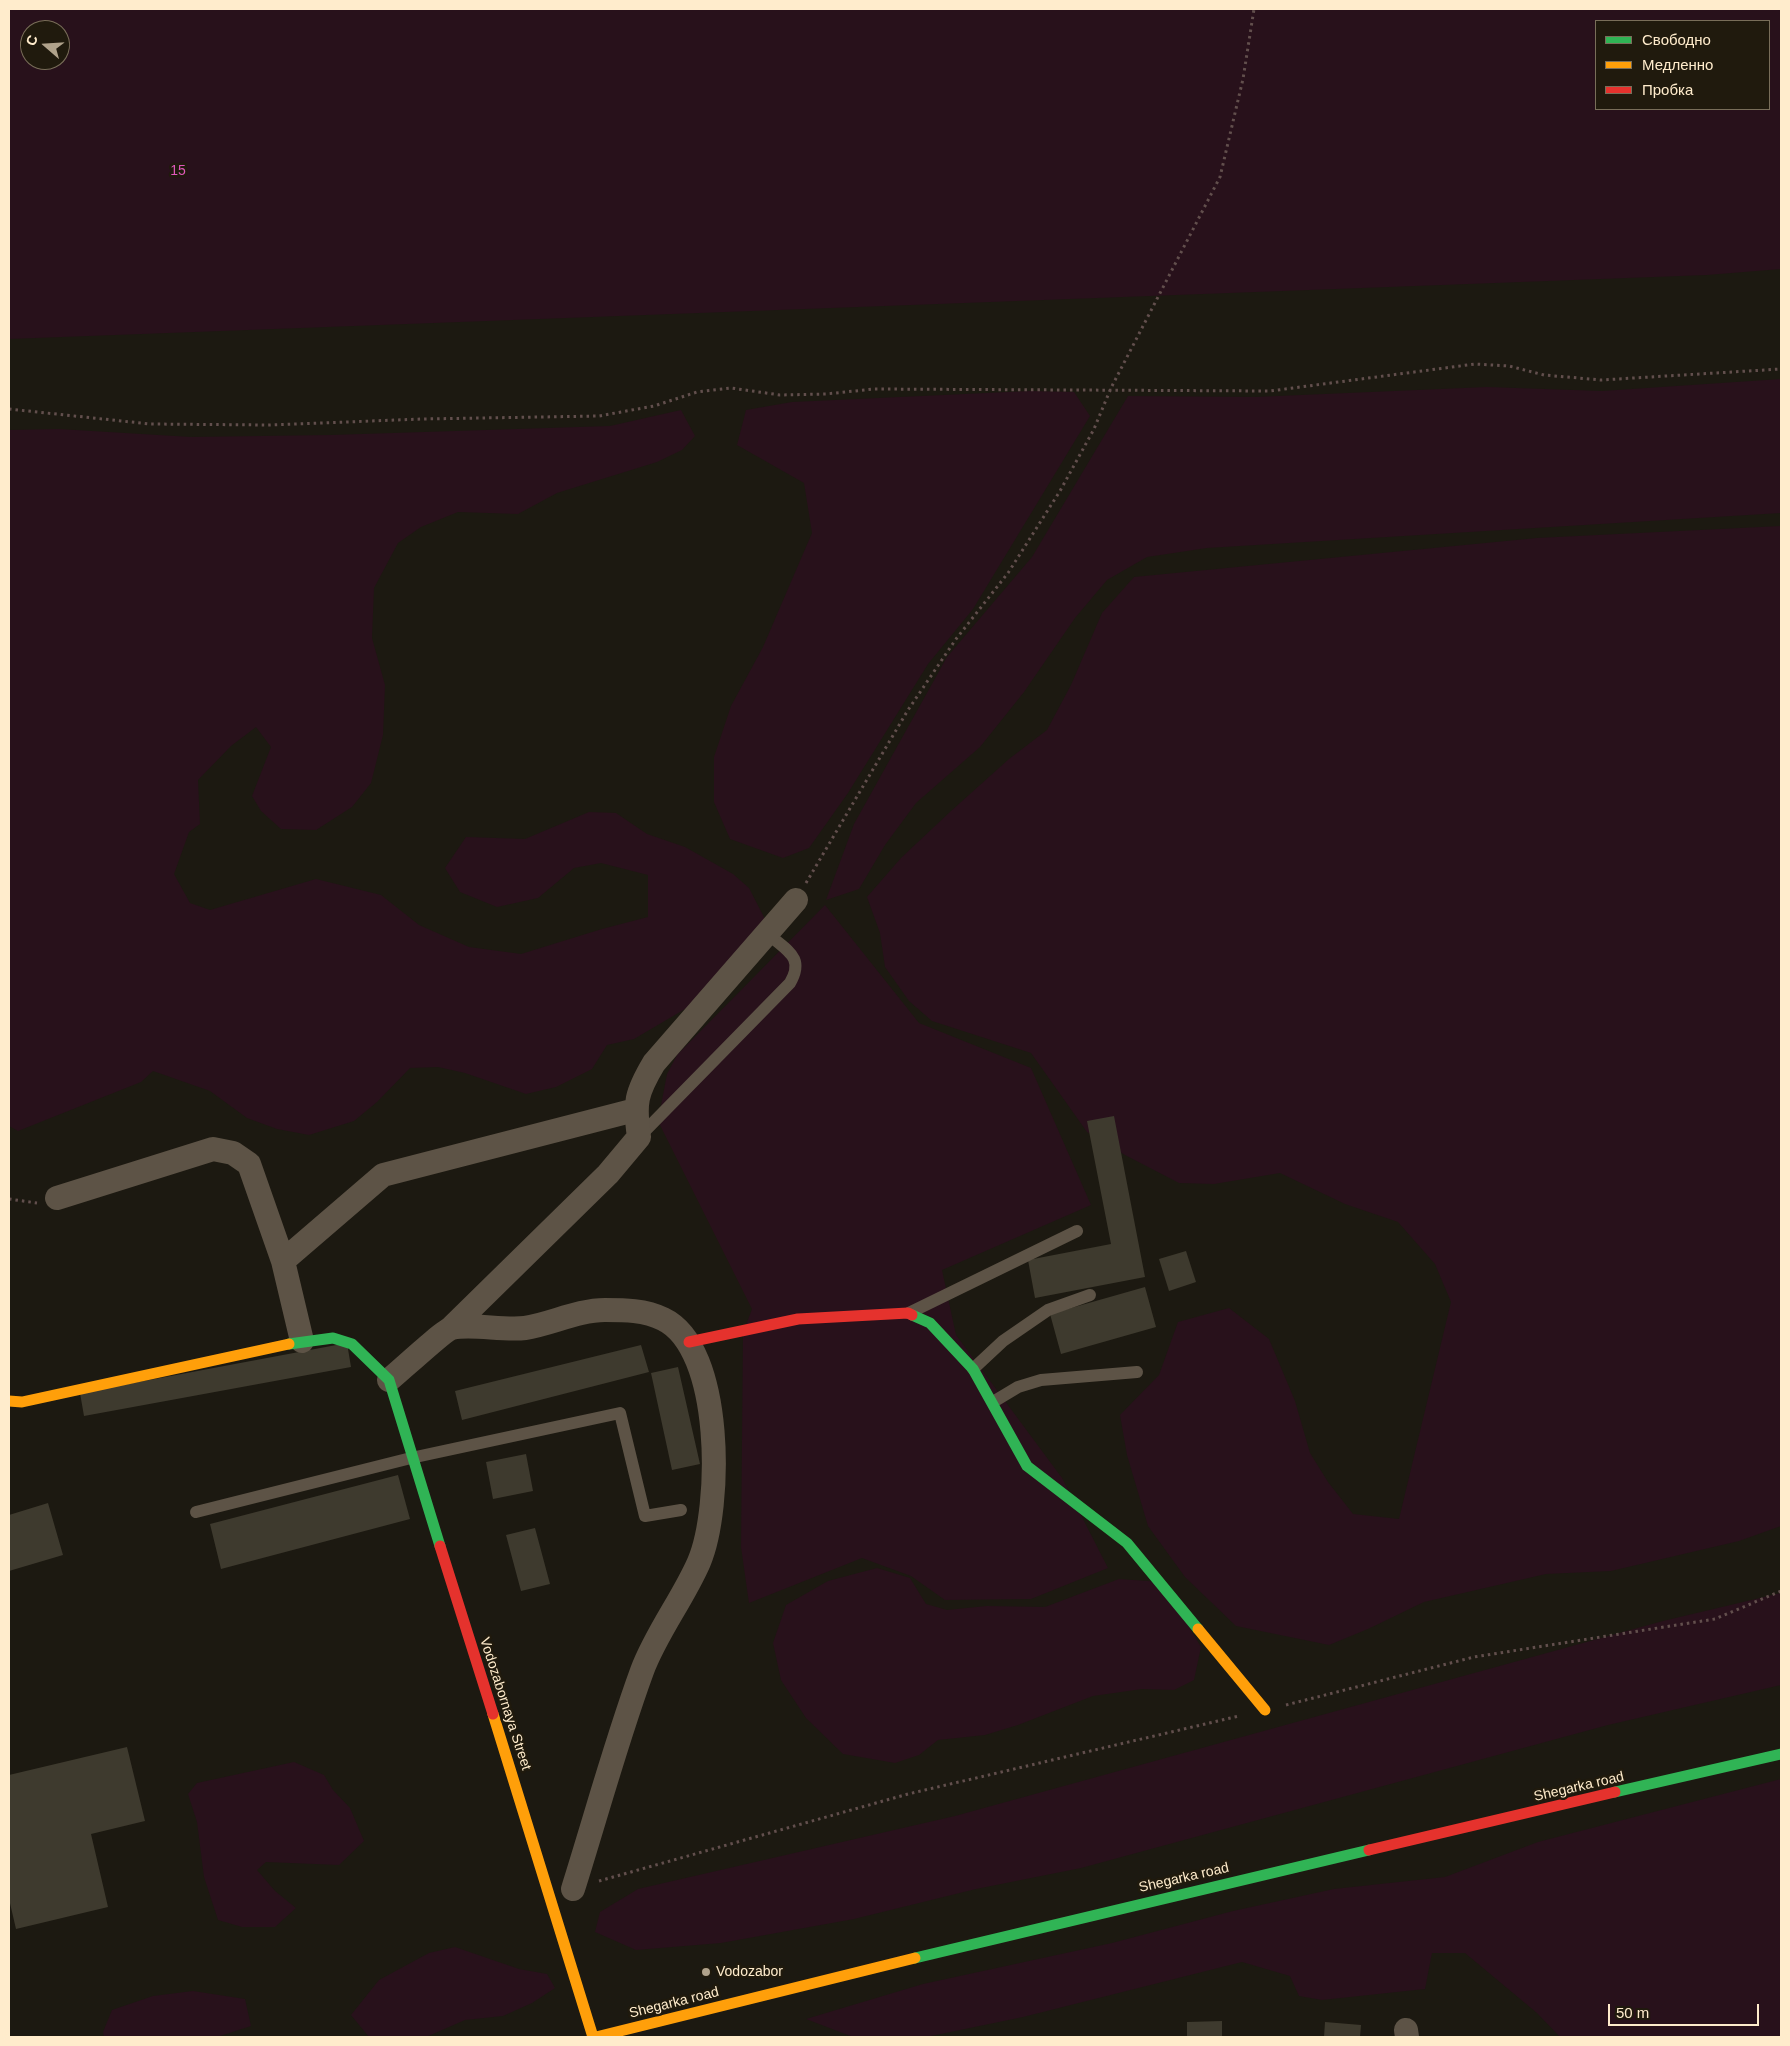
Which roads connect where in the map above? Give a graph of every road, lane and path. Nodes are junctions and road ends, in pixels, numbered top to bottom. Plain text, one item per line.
1 (1254, 9) edge
2 (1781, 369) edge
3 (1111, 388) junction
4 (9, 409) edge
5 (796, 900) joint
6 (768, 934) junction
7 (635, 1110) junction
8 (639, 1138) junction
9 (57, 1198) joint
10 (9, 1199) edge
11 (1077, 1231) dead end
12 (283, 1261) junction
13 (1090, 1295) dead end
14 (908, 1313) junction
15 (451, 1328) junction
16 (302, 1340) junction
17 (689, 1342) junction
18 (973, 1369) junction
19 (1137, 1372) dead end
20 (389, 1380) junction
21 (9, 1401) edge
22 (993, 1402) junction
23 (412, 1458) junction
24 (681, 1510) dead end
25 (196, 1512) dead end
26 (1781, 1591) edge
27 (1265, 1710) junction
28 (1781, 1754) edge
29 (573, 1889) joint
30 (620, 2034) edge
31 (595, 2037) edge

1 - 3 path
2 - 3 path
3 - 4 path
3 - 5 path
5 - 6 street
6 - 7 street
6 - 8 lane
7 - 8 street
7 - 12 street
8 - 15 street
9 - 10 path
9 - 12 street
11 - 14 lane
12 - 16 street
13 - 18 lane
14 - 17 street
14 - 18 street
15 - 17 street
15 - 20 street
16 - 20 street
16 - 21 street
17 - 29 street
18 - 22 street
19 - 22 lane
20 - 23 street, Vodozabornaya Street
22 - 27 street
23 - 24 lane
23 - 25 lane
23 - 31 street, Vodozabornaya Street
26 - 27 path
27 - 29 path
28 - 30 street, Shegarka road
30 - 31 street, Shegarka road

